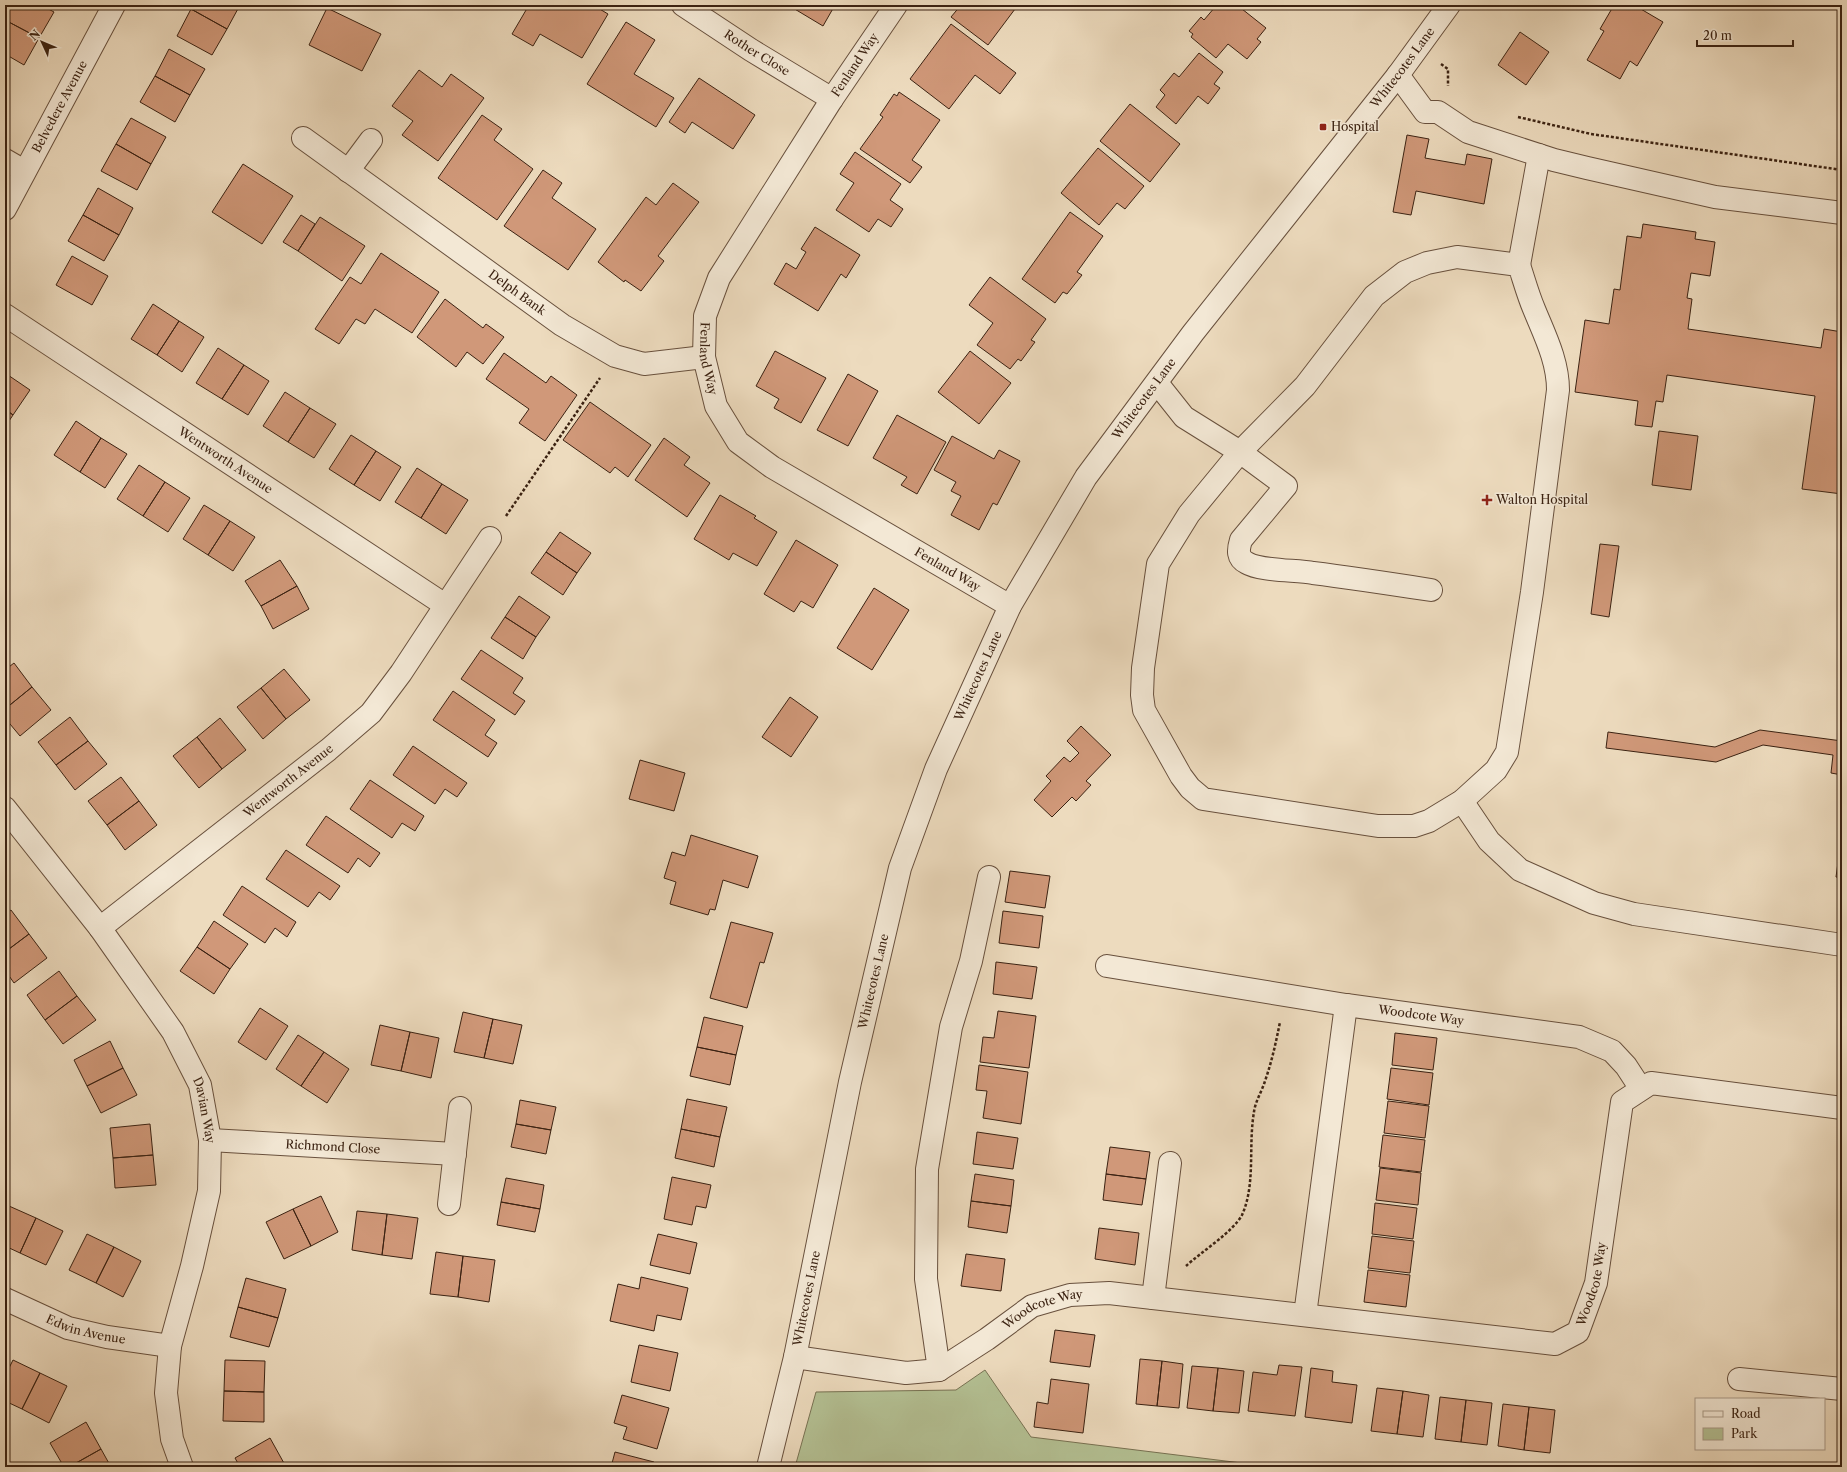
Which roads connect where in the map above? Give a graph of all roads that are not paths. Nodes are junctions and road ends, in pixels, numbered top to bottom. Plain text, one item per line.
1 (114, 5) edge
2 (683, 5) edge
3 (896, 5) edge
4 (1449, 5) edge
5 (1398, 75) junction
6 (832, 99) junction
7 (303, 138) dead end
8 (371, 140) dead end
9 (1538, 155) junction
10 (5, 160) edge
11 (24, 171) junction
12 (348, 171) junction
13 (5, 209) edge
14 (1842, 213) edge
15 (1519, 265) junction
16 (5, 316) edge
17 (704, 357) junction
18 (1157, 383) junction
19 (1240, 452) junction
20 (490, 538) road end
21 (1431, 590) dead end
22 (445, 605) junction
23 (1010, 606) junction
24 (1462, 801) junction
25 (5, 808) edge
26 (989, 877) dead end
27 (100, 928) junction
28 (1842, 945) edge
29 (1107, 966) dead end
30 (1346, 1005) junction
31 (1641, 1089) junction
32 (460, 1108) dead end
33 (1842, 1108) edge
34 (210, 1140) junction
35 (455, 1154) junction
36 (1170, 1163) dead end
37 (449, 1204) dead end
38 (5, 1299) edge
39 (1164, 1299) junction
40 (1305, 1315) junction
41 (170, 1346) junction
42 (795, 1357) junction
43 (939, 1370) junction
44 (1739, 1379) dead end
45 (1842, 1389) edge
46 (182, 1467) edge
47 (768, 1467) edge

1 - 11 street, Belvedere Avenue
2 - 6 street, Rother Close
3 - 6 street, Fenland Way
4 - 5 street, Whitecotes Lane
5 - 9 street
5 - 18 street, Whitecotes Lane
6 - 17 street, Fenland Way
7 - 12 street, Delph Bank
8 - 12 street
9 - 14 street
9 - 15 street
10 - 11 street
11 - 13 street, Belvedere Avenue
12 - 17 street, Delph Bank
15 - 19 street
15 - 24 street
16 - 22 street, Wentworth Avenue
17 - 23 street, Fenland Way
18 - 19 street
18 - 23 street, Whitecotes Lane
19 - 21 street
19 - 24 street
20 - 22 street, Wentworth Avenue
22 - 27 street, Wentworth Avenue
23 - 42 street, Whitecotes Lane
24 - 28 street
25 - 27 street, Davian Way
26 - 43 street
27 - 34 street, Davian Way
29 - 30 street, Woodcote Way
30 - 31 street, Woodcote Way
30 - 40 street
31 - 33 street, Woodcote Way
31 - 40 street, Woodcote Way
32 - 35 street
34 - 35 street, Richmond Close
34 - 41 street, Davian Way
35 - 37 street
36 - 39 street
38 - 41 street, Edwin Avenue
39 - 40 street, Woodcote Way
39 - 43 street, Woodcote Way
41 - 46 street, Davian Way
42 - 43 street, Woodcote Way
42 - 47 street, Whitecotes Lane
44 - 45 street

